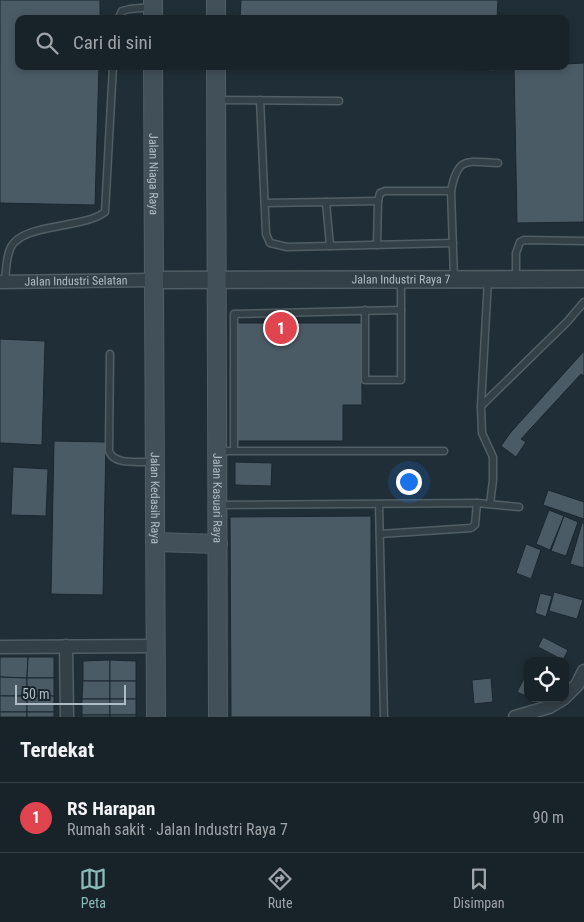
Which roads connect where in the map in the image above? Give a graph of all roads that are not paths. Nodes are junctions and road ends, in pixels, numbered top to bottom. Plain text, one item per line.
1 (216, 0) edge
2 (153, 9) edge
3 (120, 15) edge
4 (216, 15) edge
5 (113, 70) edge
6 (153, 70) edge
7 (216, 70) edge
8 (216, 100) junction
9 (260, 100) junction
10 (339, 101) dead end
11 (498, 163) dead end
12 (451, 191) junction
13 (378, 201) junction
14 (326, 202) junction
15 (265, 203) junction
16 (584, 240) edge
17 (453, 243) junction
18 (377, 245) junction
19 (330, 246) junction
20 (218, 279) junction
21 (454, 279) junction
22 (488, 279) junction
23 (516, 279) junction
24 (584, 279) edge
25 (153, 280) junction
26 (400, 280) junction
27 (2, 282) edge
28 (584, 302) edge
29 (365, 310) junction
30 (400, 310) junction
31 (110, 354) dead end
32 (481, 406) junction
33 (226, 450) junction
34 (444, 451) dead end
35 (154, 462) junction
36 (476, 503) junction
37 (218, 504) junction
38 (379, 504) junction
39 (490, 504) junction
40 (519, 507) dead end
41 (380, 534) junction
42 (155, 542) junction
43 (218, 544) junction
44 (66, 646) junction
45 (156, 646) junction
46 (0, 647) edge
47 (584, 671) edge
48 (569, 694) edge
49 (558, 702) edge
50 (68, 717) edge
51 (156, 717) edge
52 (218, 717) edge
53 (384, 717) edge
54 (515, 717) edge

1 - 4 main road
2 - 3 lane
5 - 27 lane
6 - 25 main road, Jalan Niaga Raya
7 - 8 main road
8 - 9 lane
8 - 20 main road
9 - 10 lane
9 - 15 lane
11 - 12 lane
12 - 13 lane
12 - 17 lane
13 - 14 lane
13 - 18 lane
14 - 15 lane
14 - 19 lane
15 - 19 lane
16 - 23 lane
17 - 18 lane
17 - 21 lane
18 - 19 lane
20 - 25 street, Jalan Industri Raya 7
20 - 26 street, Jalan Industri Raya 7
20 - 33 main road, Jalan Kasuari Raya
21 - 22 street, Jalan Industri Raya 7
21 - 26 street, Jalan Industri Raya 7
22 - 23 street, Jalan Industri Raya 7
22 - 32 lane
23 - 24 street, Jalan Industri Raya 7
25 - 27 street, Jalan Industri Selatan
25 - 35 main road, Jalan Kedasih Raya
26 - 30 lane
28 - 32 lane
29 - 30 lane
29 - 30 lane
29 - 33 lane
31 - 35 lane
32 - 39 lane
33 - 34 lane
33 - 37 main road, Jalan Kasuari Raya
35 - 42 main road, Jalan Kedasih Raya
36 - 38 lane
36 - 39 lane
36 - 41 lane
37 - 38 lane
37 - 43 main road, Jalan Kasuari Raya
38 - 41 lane
39 - 40 lane
41 - 53 lane
42 - 43 main road
42 - 45 main road, Jalan Kedasih Raya
43 - 52 main road, Jalan Kasuari Raya
44 - 45 street
44 - 46 street
44 - 50 street
45 - 51 main road, Jalan Kedasih Raya
47 - 48 street
49 - 54 street

